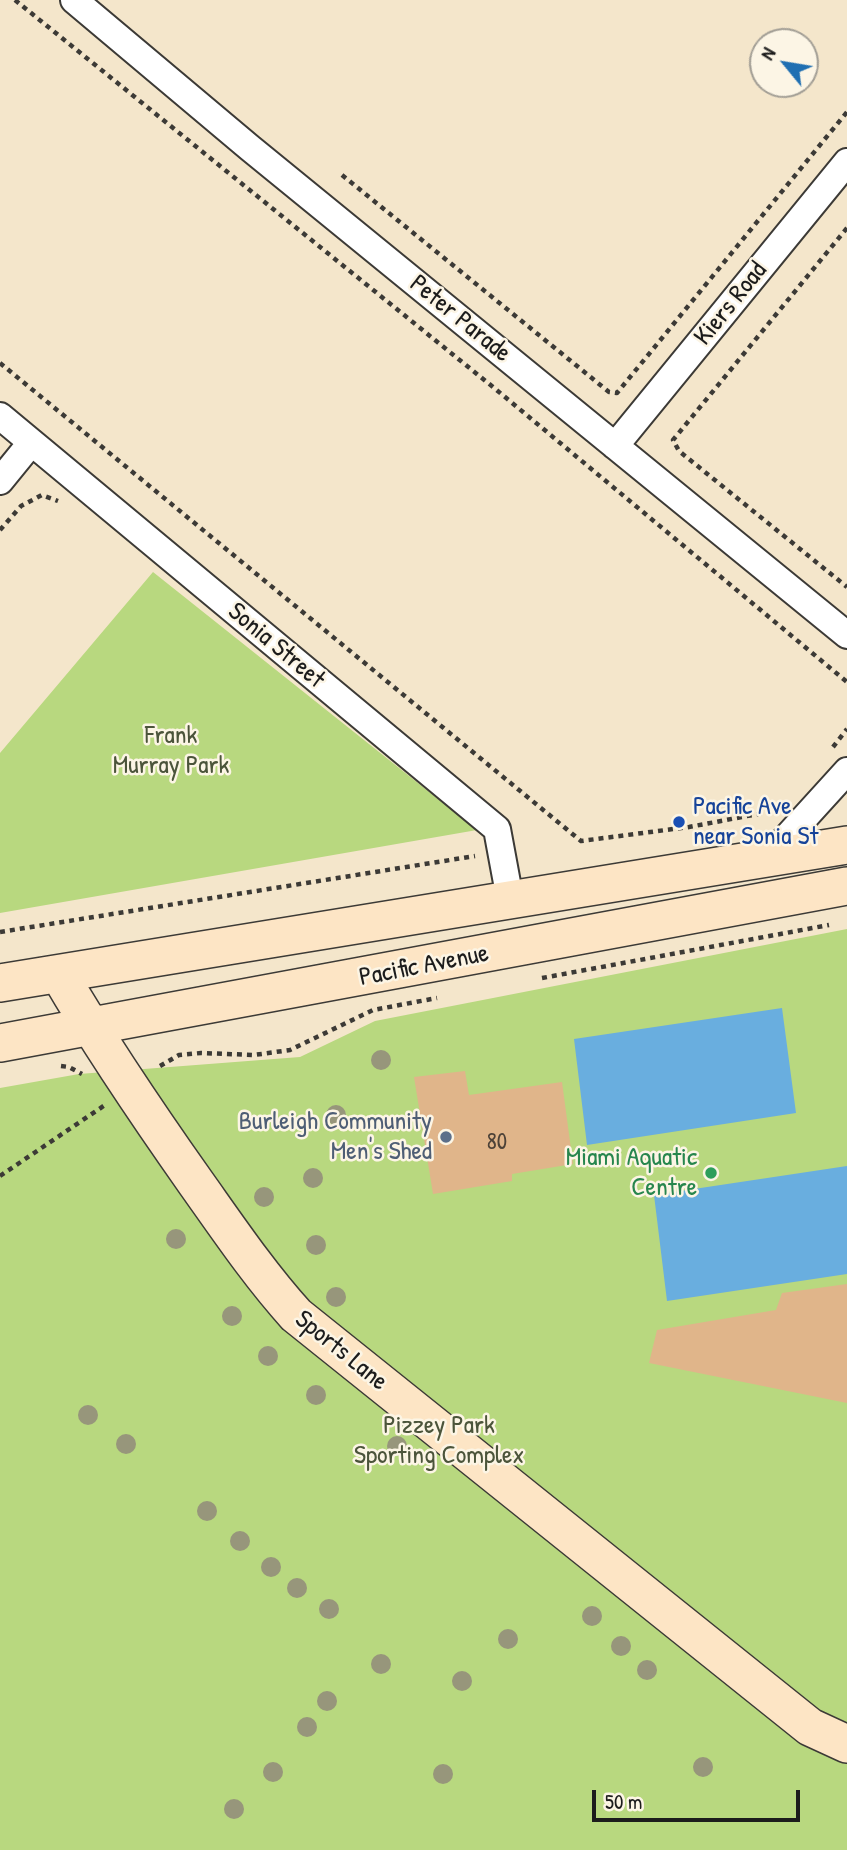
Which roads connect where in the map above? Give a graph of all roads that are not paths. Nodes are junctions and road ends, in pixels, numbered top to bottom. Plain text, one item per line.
1 (74, 0) edge
2 (847, 162) edge
3 (0, 416) edge
4 (31, 443) junction
5 (615, 446) junction
6 (0, 481) edge
7 (847, 635) edge
8 (847, 771) edge
9 (847, 845) edge
10 (767, 859) junction
11 (847, 886) edge
12 (510, 899) junction
13 (59, 974) junction
14 (0, 982) edge
15 (90, 1028) junction
16 (0, 1044) edge
17 (847, 1744) edge

1 - 5 street, Peter Parade
2 - 5 street, Kiers Road
3 - 4 street, Sonia Street
4 - 6 street
4 - 12 street, Sonia Street
5 - 7 street, Peter Parade
8 - 10 street
9 - 10 main road, Pacific Avenue
10 - 12 main road, Pacific Avenue
11 - 15 main road, Pacific Avenue
12 - 13 main road, Pacific Avenue
13 - 14 main road, Pacific Avenue
13 - 15 main road, Sports Lane
15 - 16 main road, Pacific Avenue
15 - 17 main road, Sports Lane

